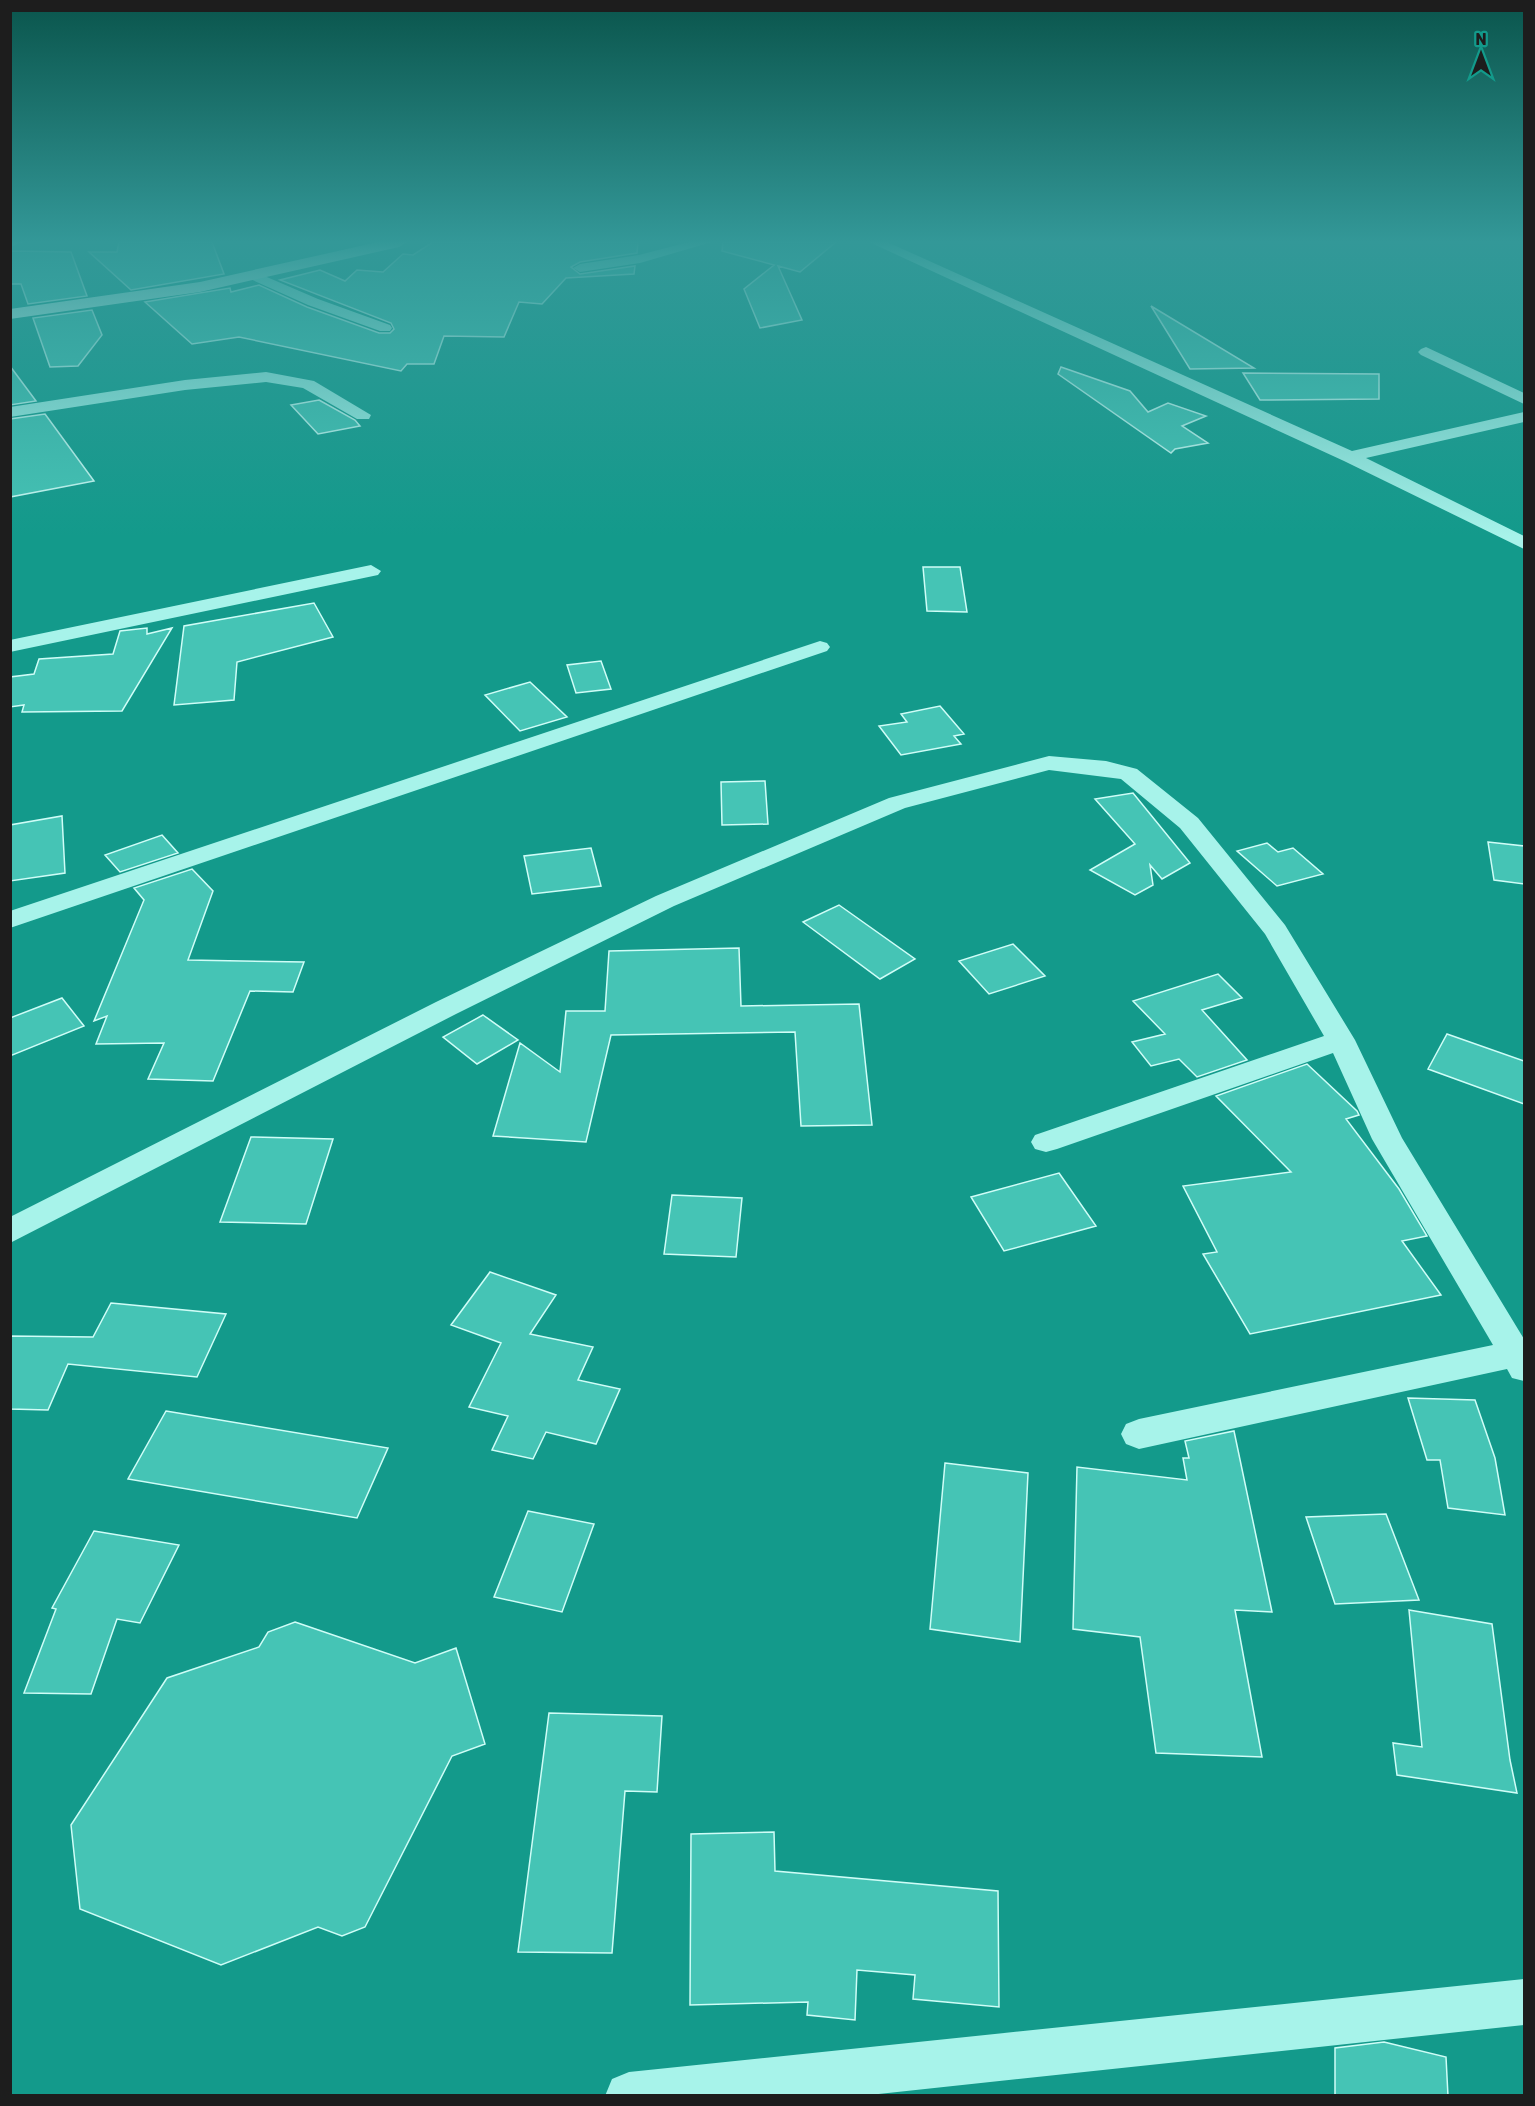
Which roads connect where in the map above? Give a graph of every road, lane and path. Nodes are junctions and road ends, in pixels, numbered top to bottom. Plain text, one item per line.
1 (1093, 340) edge
2 (1426, 352) dead end
3 (1524, 399) edge
4 (10, 412) edge
5 (363, 416) dead end
6 (1524, 417) edge
7 (1350, 457) junction
8 (1524, 543) edge
9 (371, 572) dead end
10 (10, 646) edge
11 (820, 647) dead end
12 (10, 920) edge
13 (1341, 1040) junction
14 (1046, 1142) dead end
15 (10, 1231) edge
16 (1520, 1361) edge
17 (1139, 1434) dead end
18 (1524, 2002) edge
19 (629, 2096) edge

1 - 7 street
2 - 3 street
4 - 5 street
6 - 7 street
7 - 8 street
9 - 10 street
11 - 12 street
13 - 14 street
13 - 15 street
13 - 16 street
16 - 17 street
18 - 19 street

